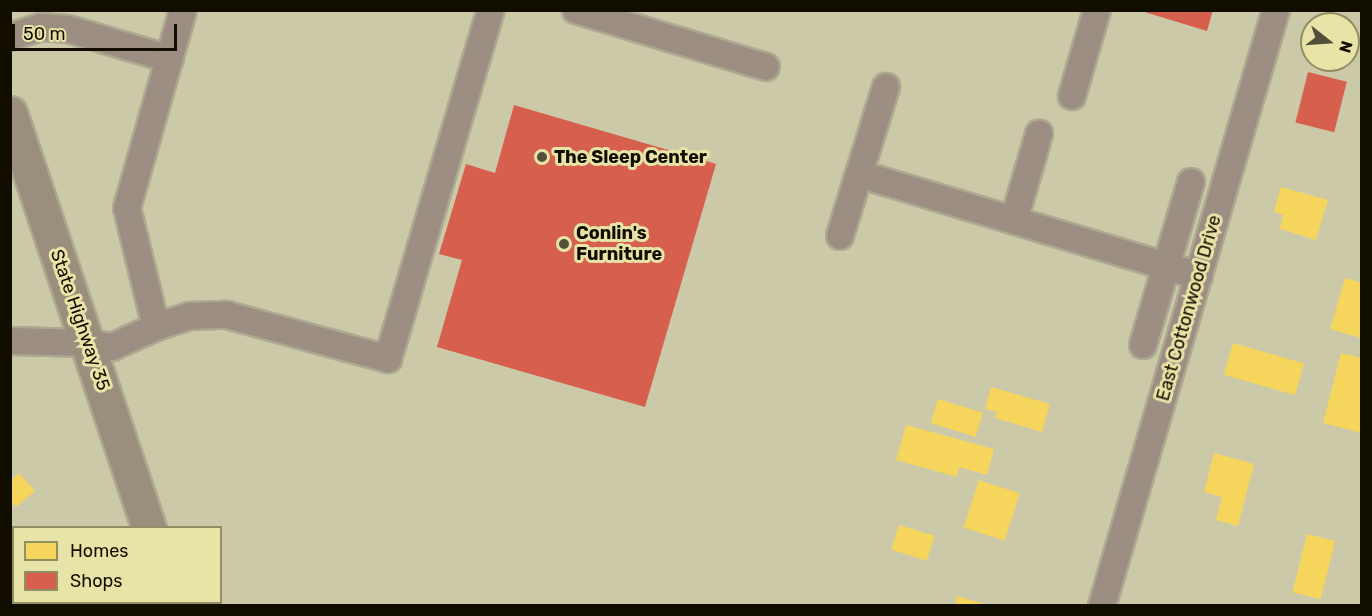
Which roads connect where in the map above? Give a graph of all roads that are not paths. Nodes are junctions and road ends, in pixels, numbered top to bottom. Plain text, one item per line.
1 (183, 10) edge
2 (491, 10) edge
3 (576, 10) edge
4 (1096, 10) edge
5 (1276, 10) edge
6 (615, 16) edge
7 (10, 36) edge
8 (170, 59) junction
9 (766, 67) dead end
10 (886, 87) dead end
11 (1072, 96) dead end
12 (10, 113) edge
13 (1039, 134) dead end
14 (859, 174) junction
15 (1191, 182) dead end
16 (1014, 220) junction
17 (840, 236) dead end
18 (1166, 266) junction
19 (1198, 276) junction
20 (156, 327) junction
21 (10, 341) edge
22 (87, 343) junction
23 (1143, 345) dead end
24 (148, 526) edge
25 (1102, 606) edge

1 - 8 street
2 - 20 street
3 - 6 street
4 - 11 street
5 - 19 street, East Cottonwood Drive
6 - 9 street
7 - 8 street
8 - 20 street
10 - 14 street
12 - 22 main road, State Highway 35
13 - 16 street
14 - 16 street
14 - 17 street
15 - 18 street
16 - 18 street
18 - 19 street
18 - 23 street
19 - 25 street, East Cottonwood Drive
20 - 22 street
21 - 22 street
22 - 24 main road, State Highway 35

